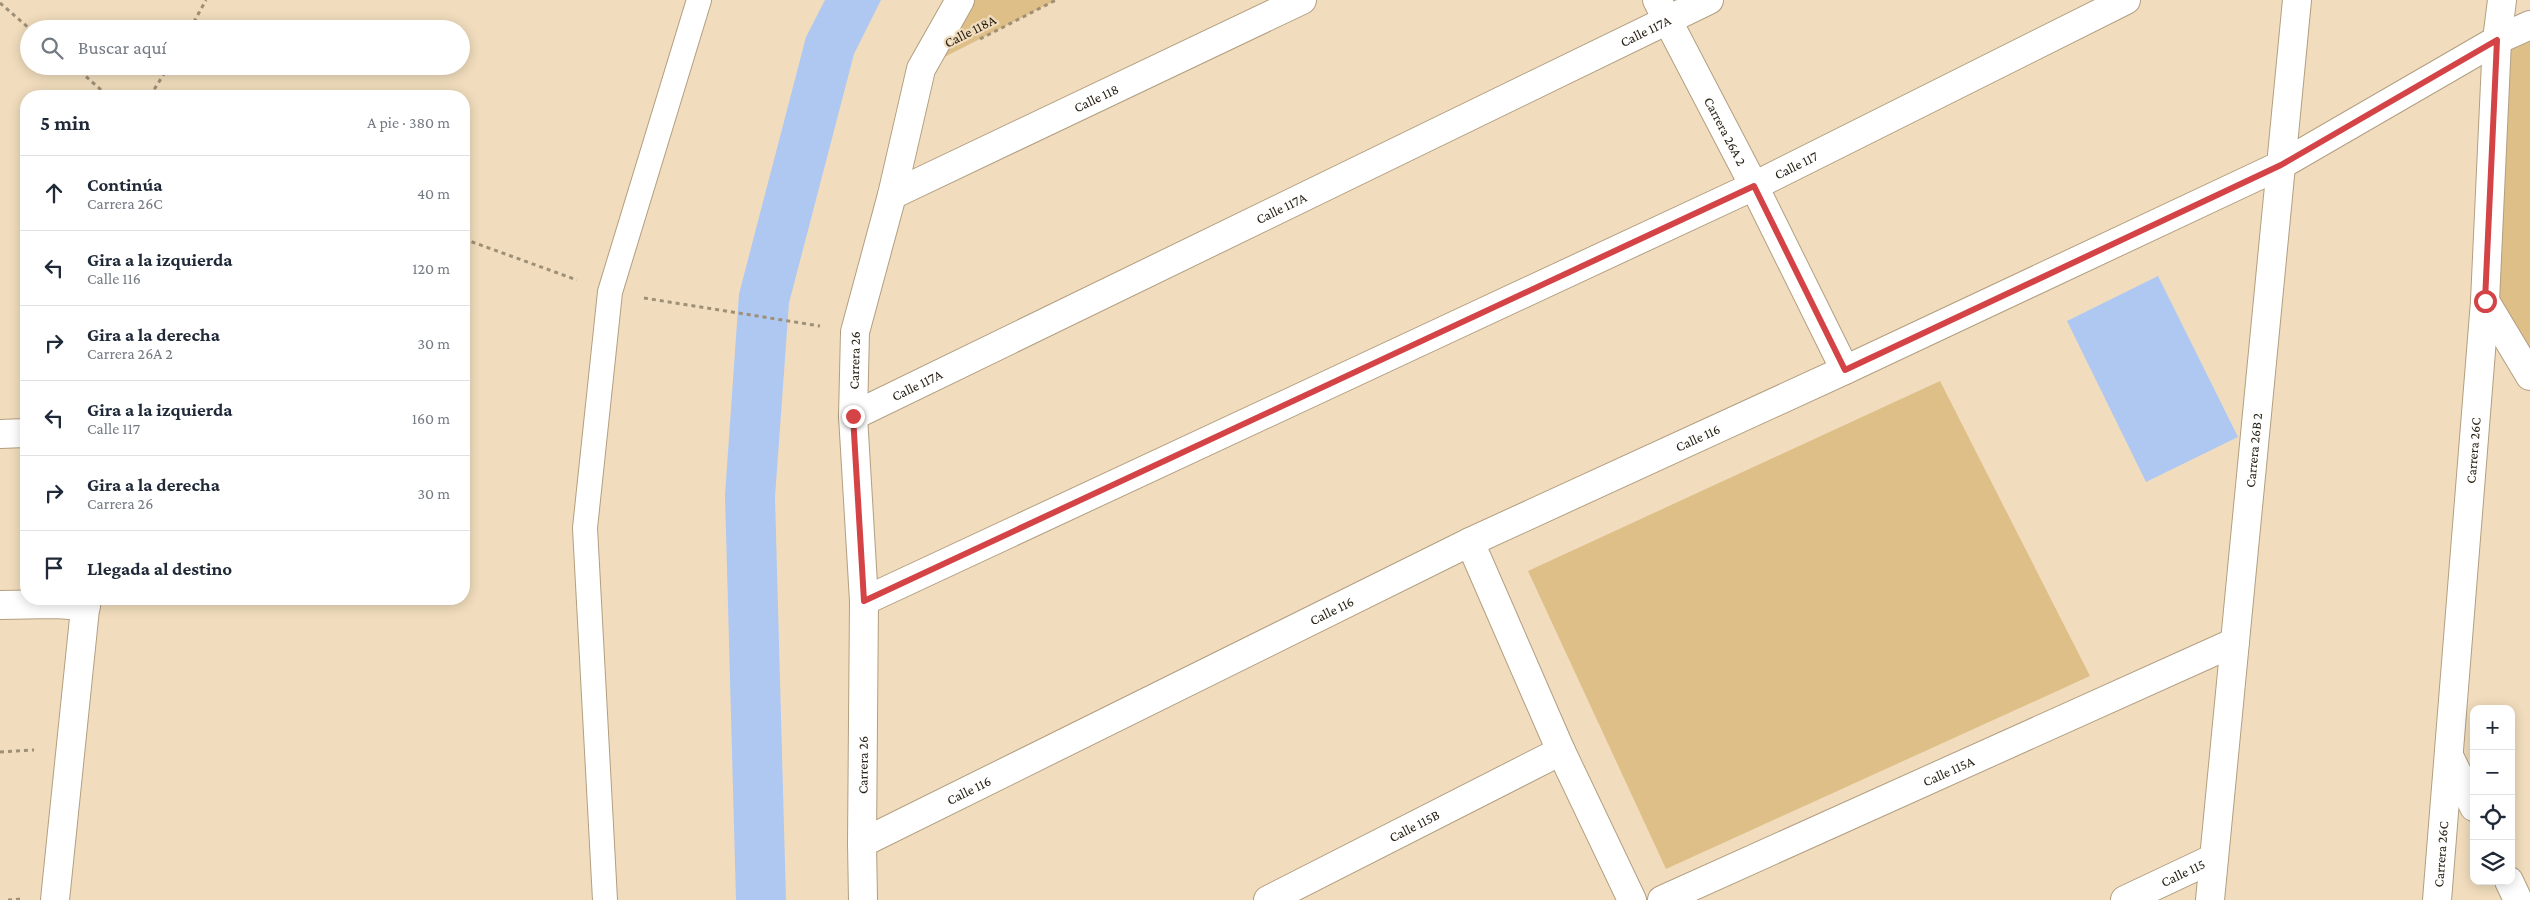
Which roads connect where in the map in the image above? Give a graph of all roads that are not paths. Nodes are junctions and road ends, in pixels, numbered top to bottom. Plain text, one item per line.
1 (699, 0) edge
2 (960, 0) edge
3 (1302, 0) edge
4 (1709, 0) edge
5 (2126, 0) edge
6 (2297, 0) edge
7 (2502, 0) edge
8 (1661, 10) edge
9 (2530, 25) edge
10 (2497, 40) junction
11 (2281, 165) junction
12 (1754, 186) junction
13 (892, 195) junction
14 (2485, 301) junction
15 (1845, 370) junction
16 (2530, 376) edge
17 (853, 416) junction
18 (20, 433) edge
19 (0, 434) edge
20 (1470, 542) junction
21 (864, 601) junction
22 (28, 605) edge
23 (86, 605) edge
24 (0, 606) edge
25 (2235, 642) junction
26 (1561, 751) junction
27 (2448, 755) junction
28 (2470, 799) edge
29 (862, 843) junction
30 (2214, 858) junction
31 (2512, 885) edge
32 (55, 900) edge
33 (605, 900) edge
34 (863, 900) edge
35 (1268, 900) edge
36 (1632, 900) edge
37 (1662, 900) edge
38 (2125, 900) edge
39 (2210, 900) edge
40 (2438, 900) edge
41 (2518, 900) edge

1 - 33 lane
2 - 13 street, Carrera 26
3 - 13 street, Calle 118
4 - 8 street, Calle 117A
5 - 12 street, Calle 117
6 - 11 street, Carrera 26B 2
7 - 10 street, Carrera 26C
8 - 12 street, Carrera 26A 2
8 - 17 street, Calle 117A
9 - 10 street, Calle 116
10 - 11 street, Calle 116
10 - 14 street, Carrera 26C
11 - 15 street, Calle 116
11 - 25 street, Carrera 26B 2
12 - 15 street, Carrera 26A 2
12 - 21 street, Calle 117
13 - 17 street, Carrera 26
14 - 16 street
14 - 27 street, Carrera 26C
15 - 20 street, Calle 116
17 - 21 street, Carrera 26
18 - 19 street
20 - 26 street
20 - 29 street, Calle 116
21 - 29 street, Carrera 26
22 - 24 street
23 - 32 street
25 - 30 street, Carrera 26B 2
25 - 37 street, Calle 115A
26 - 35 street, Calle 115B
26 - 36 street
27 - 28 street
27 - 40 street, Carrera 26C
29 - 34 street, Carrera 26
30 - 38 street, Calle 115
30 - 39 street, Carrera 26B 2
31 - 41 street

